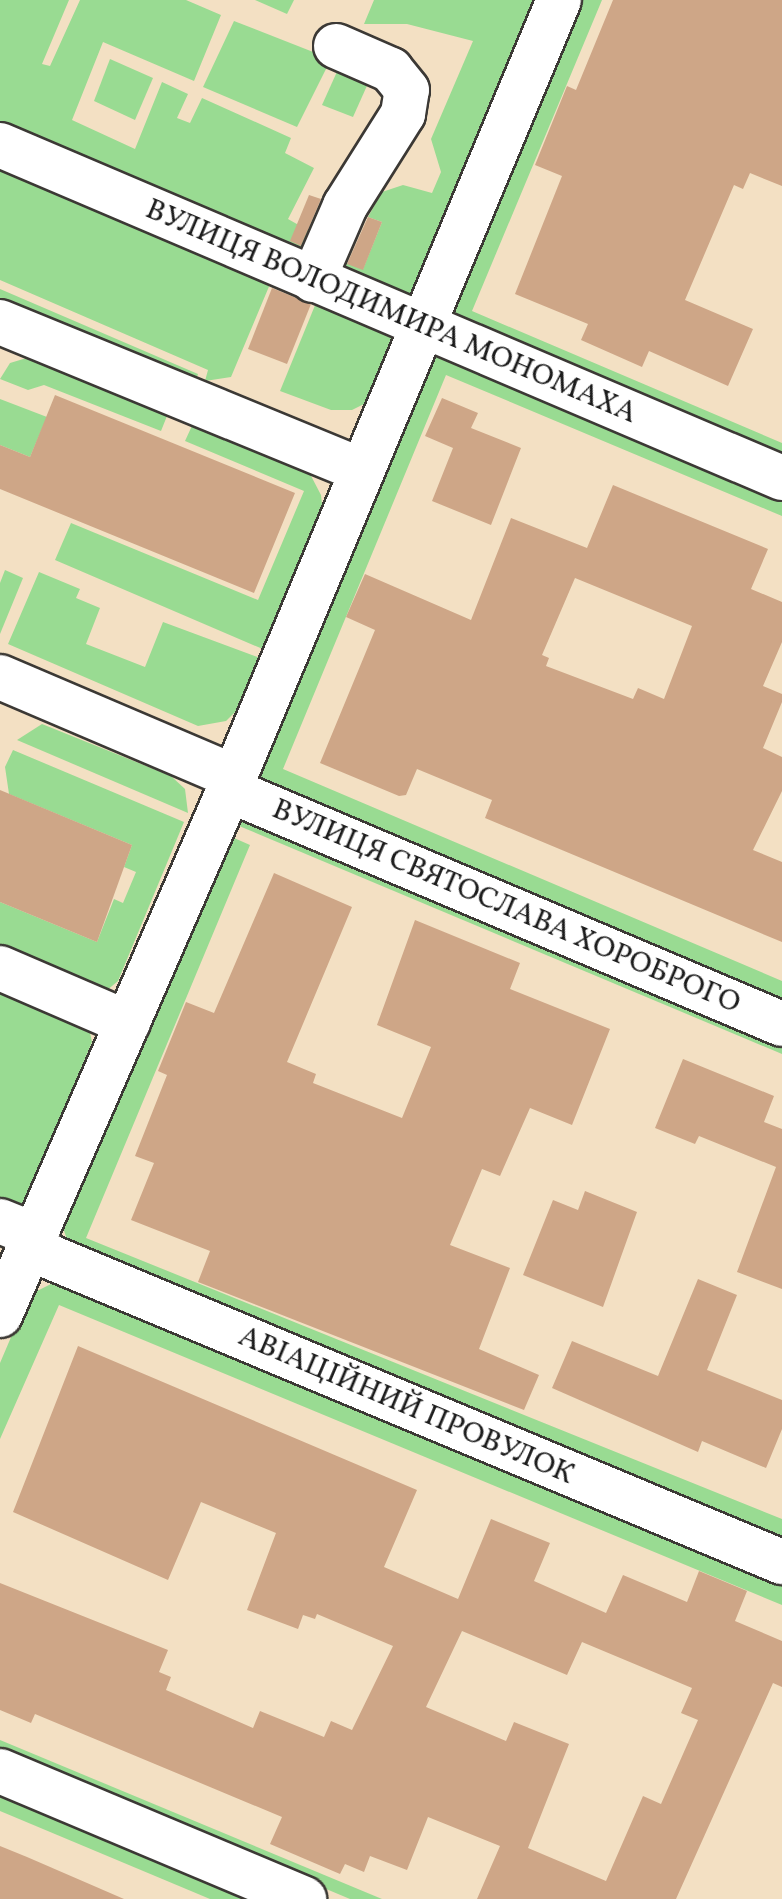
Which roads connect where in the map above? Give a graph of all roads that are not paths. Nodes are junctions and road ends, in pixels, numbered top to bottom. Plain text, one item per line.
1 (559, 0) edge
2 (336, 46) dead end
3 (0, 145) edge
4 (313, 280) junction
5 (0, 322) edge
6 (420, 326) junction
7 (361, 470) junction
8 (782, 478) edge
9 (0, 677) edge
10 (232, 783) junction
11 (0, 968) edge
12 (128, 1023) junction
13 (782, 1024) edge
14 (22, 1235) edge
15 (0, 1315) edge
16 (782, 1562) edge
17 (0, 1771) edge
18 (304, 1899) edge

1 - 6 street
2 - 4 street
3 - 4 street, ВУЛИЦЯ ВОЛОДИМИРА МОНОМАХА
4 - 6 street, ВУЛИЦЯ ВОЛОДИМИРА МОНОМАХА
5 - 7 street
6 - 7 street
6 - 8 street, ВУЛИЦЯ ВОЛОДИМИРА МОНОМАХА
7 - 10 street
9 - 10 street, ВУЛИЦЯ СВЯТОСЛАВА ХОРОБРОГО
10 - 12 street
10 - 13 street, ВУЛИЦЯ СВЯТОСЛАВА ХОРОБРОГО
11 - 12 street
12 - 14 street
14 - 15 street
14 - 16 street, АВІАЦІЙНИЙ ПРОВУЛОК
17 - 18 street

